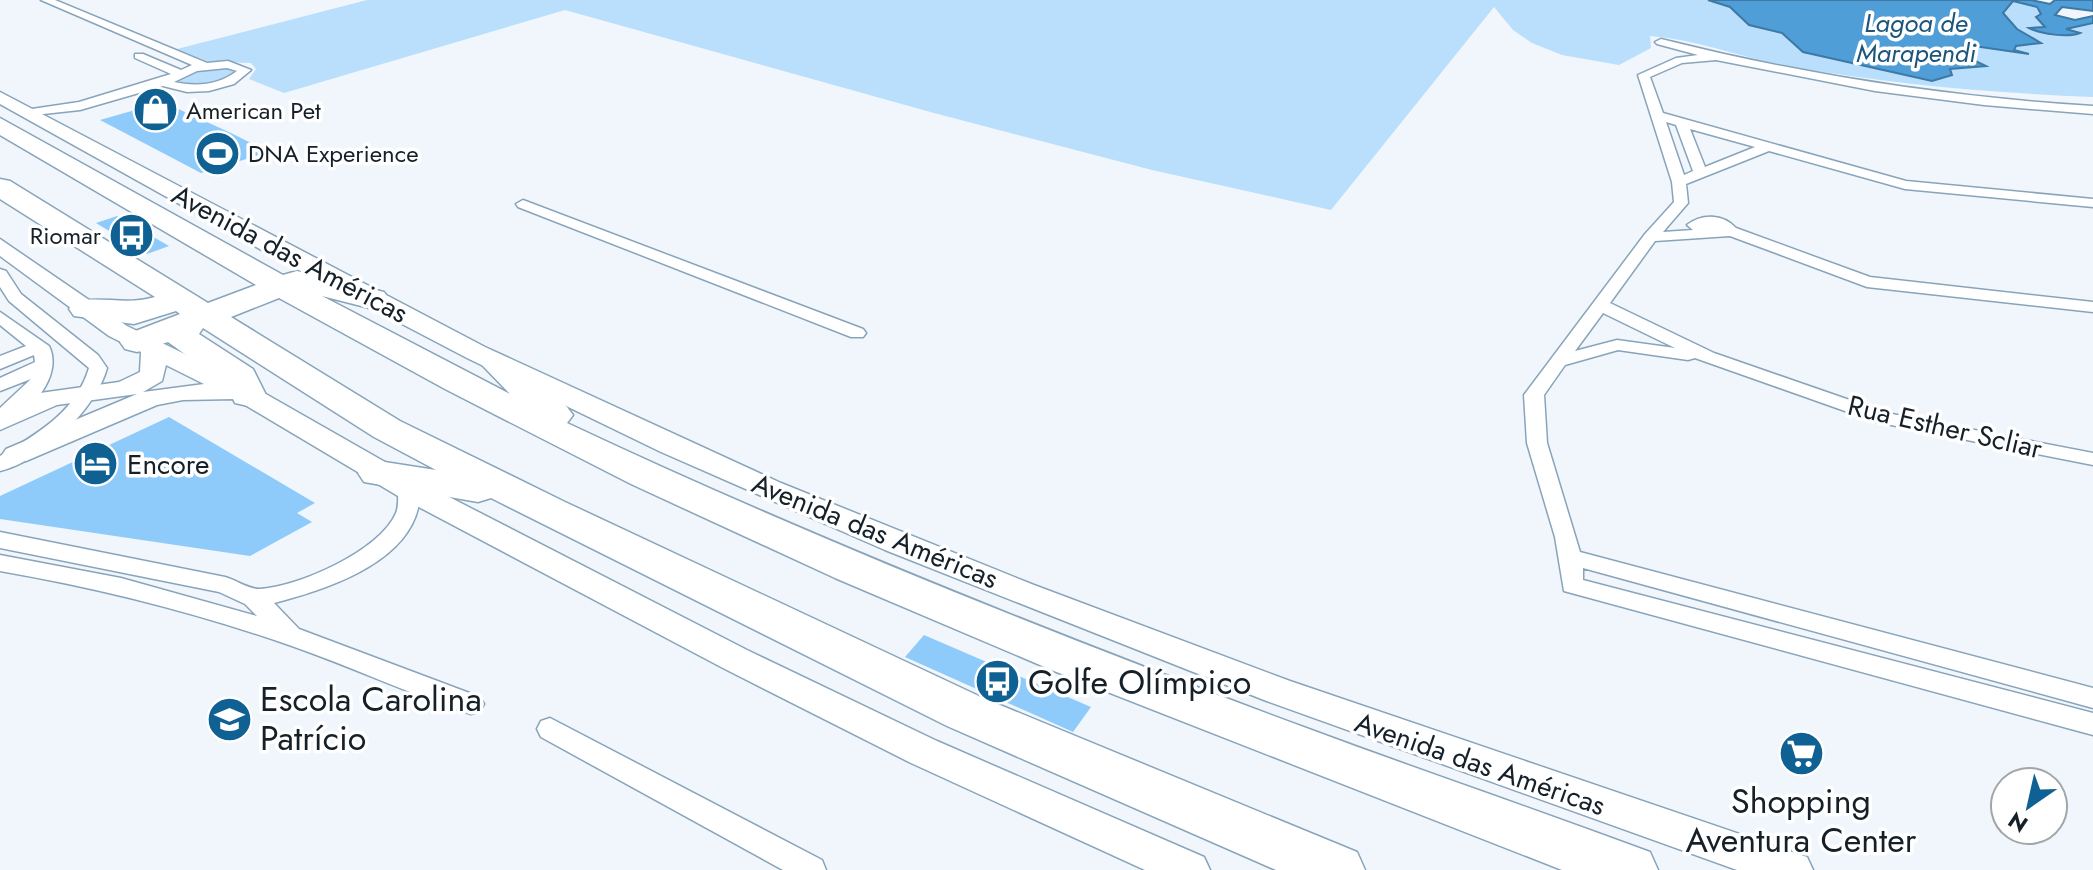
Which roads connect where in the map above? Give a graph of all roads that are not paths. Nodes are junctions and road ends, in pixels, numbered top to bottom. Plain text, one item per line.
1 (46, 0) edge
2 (1661, 42) dead end
3 (139, 56) dead end
4 (1714, 57) junction
5 (204, 66) junction
6 (179, 73) junction
7 (168, 81) junction
8 (188, 88) junction
9 (0, 97) edge
10 (86, 109) junction
11 (2093, 110) edge
12 (29, 113) junction
13 (1656, 115) junction
14 (0, 125) edge
15 (1682, 125) junction
16 (54, 127) junction
17 (1769, 146) junction
18 (1700, 171) junction
19 (96, 181) junction
20 (1679, 182) junction
21 (0, 187) edge
22 (192, 203) junction
23 (1681, 203) junction
24 (2093, 203) edge
25 (523, 204) dead end
26 (1709, 227) junction
27 (1650, 237) junction
28 (0, 246) edge
29 (266, 265) junction
30 (0, 274) edge
31 (373, 299) junction
32 (1601, 305) junction
33 (0, 307) edge
34 (2093, 307) edge
35 (85, 309) junction
36 (190, 312) junction
37 (0, 317) edge
38 (1633, 322) junction
39 (857, 333) dead end
40 (73, 344) junction
41 (1617, 345) junction
42 (146, 346) junction
43 (39, 347) junction
44 (1708, 357) junction
45 (1557, 362) junction
46 (0, 363) edge
47 (499, 365) junction
48 (44, 367) junction
49 (0, 385) edge
50 (93, 392) junction
51 (244, 393) junction
52 (0, 420) edge
53 (577, 441) junction
54 (2093, 459) edge
55 (8, 460) edge
56 (394, 481) junction
57 (550, 512) junction
58 (0, 540) edge
59 (1573, 558) junction
60 (0, 563) edge
61 (225, 585) junction
62 (253, 598) junction
63 (196, 605) junction
64 (294, 636) junction
65 (2093, 698) edge
66 (471, 704) dead end
67 (2093, 724) edge
68 (550, 729) dead end
69 (811, 870) edge
70 (1189, 870) edge
71 (1337, 870) edge
72 (1630, 870) edge
73 (1792, 870) edge

1 - 5 street
2 - 4 street
3 - 6 street
4 - 11 street
4 - 13 street
5 - 6 street
5 - 8 street
6 - 7 street
7 - 8 street
7 - 10 street
8 - 10 street
9 - 12 main road, Avenida das Américas
10 - 12 street
10 - 16 street
12 - 16 main road, Avenida das Américas
13 - 15 street
13 - 20 street
14 - 19 highway, Avenida das Américas
15 - 17 street
15 - 18 street
16 - 22 main road, Avenida das Américas
17 - 18 street
17 - 24 street
18 - 20 street
19 - 22 highway
19 - 29 highway, Avenida das Américas
20 - 23 street
21 - 36 highway
22 - 29 main road, Avenida das Américas
23 - 26 street
23 - 27 street
25 - 39 street
26 - 27 street
26 - 34 street
27 - 32 street
28 - 35 main road
29 - 31 main road, Avenida das Américas
29 - 31 highway
29 - 36 highway
29 - 53 highway, Avenida das Américas
30 - 40 street
31 - 47 main road, Avenida das Américas
32 - 38 street, Rua Esther Scliar
32 - 45 street
33 - 40 street
35 - 36 highway
35 - 42 main road
36 - 42 highway
36 - 51 highway
36 - 57 highway
37 - 43 street
38 - 41 street
38 - 44 street, Rua Esther Scliar
40 - 50 street
41 - 44 street, Rua Esther Scliar
41 - 45 street, Rua Esther Scliar
42 - 50 main road
42 - 51 main road
43 - 46 street
43 - 48 street
44 - 54 street, Rua Esther Scliar
45 - 59 street
47 - 53 highway
47 - 73 main road, Avenida das Américas
48 - 49 street
48 - 52 street
50 - 52 main road
50 - 55 street
51 - 55 main road
51 - 56 main road
53 - 72 highway, Avenida das Américas
56 - 57 highway
56 - 62 street
56 - 70 main road
57 - 71 highway
58 - 61 street
59 - 65 street
59 - 67 street
60 - 63 street
61 - 62 street
61 - 63 street
62 - 64 street
63 - 64 street
64 - 66 street
68 - 69 street

